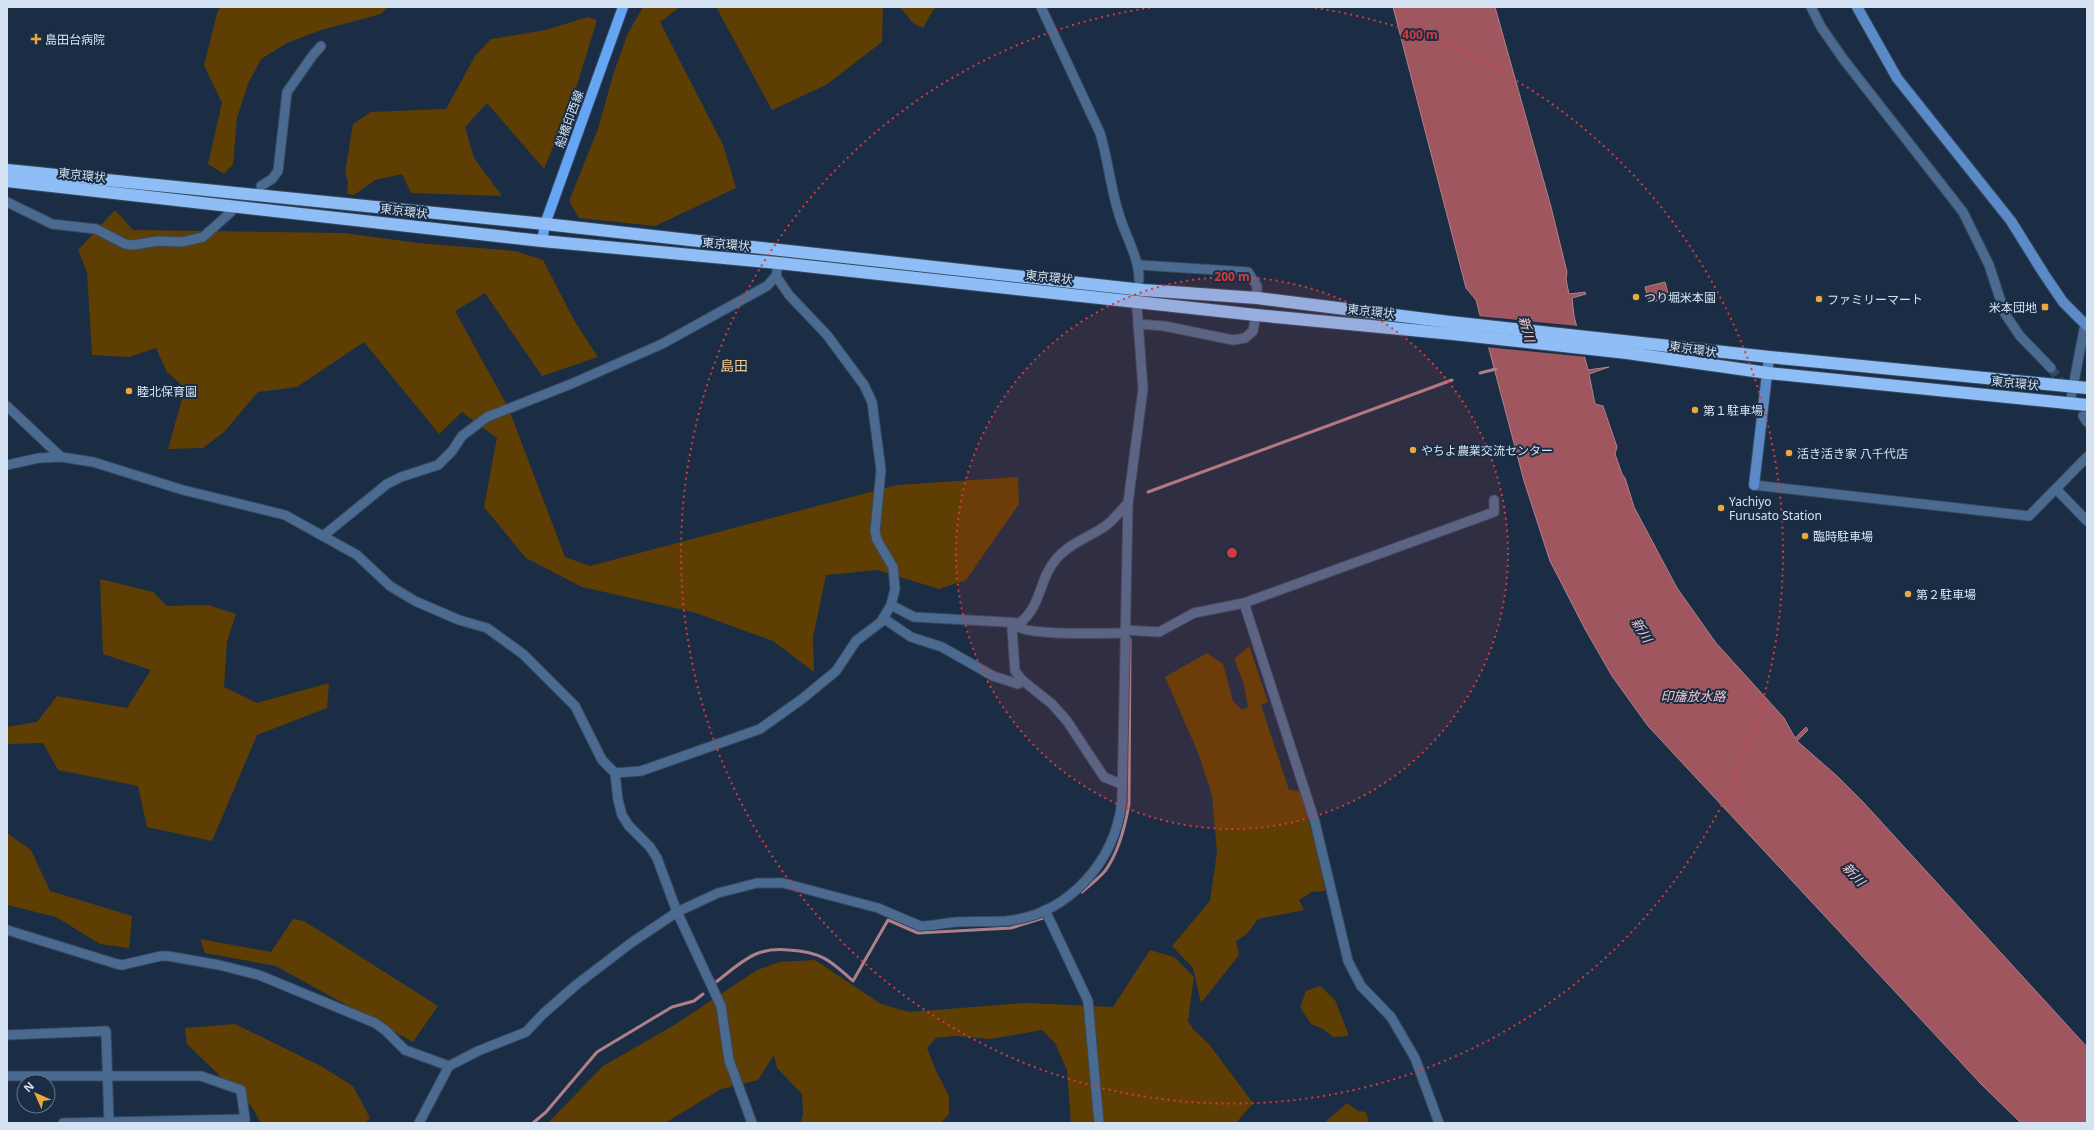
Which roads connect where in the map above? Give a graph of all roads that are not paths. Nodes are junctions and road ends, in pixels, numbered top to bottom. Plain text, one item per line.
1 (623, 7) edge
2 (1041, 7) edge
3 (1810, 7) edge
4 (1857, 7) edge
5 (321, 46) dead end
6 (7, 170) edge
7 (7, 181) edge
8 (261, 186) dead end
9 (7, 202) edge
10 (231, 212) dead end
11 (545, 224) junction
12 (542, 241) junction
13 (758, 248) junction
14 (756, 261) junction
15 (778, 263) junction
16 (908, 264) junction
17 (1139, 266) junction
18 (776, 276) junction
19 (904, 276) junction
20 (1139, 280) dead end
21 (1257, 298) junction
22 (1137, 308) dead end
23 (1256, 315) junction
24 (1138, 324) junction
25 (2086, 325) edge
26 (1451, 328) junction
27 (1769, 357) junction
28 (2051, 368) tunnel mouth
29 (1768, 373) junction
30 (2072, 386) junction
31 (2087, 388) edge
32 (2070, 403) junction
33 (7, 406) edge
34 (2086, 414) edge
35 (61, 457) junction
36 (2087, 457) edge
37 (7, 465) edge
38 (1754, 485) joint
39 (2057, 490) junction
40 (1494, 500) dead end
41 (1128, 503) junction
42 (2087, 521) edge
43 (323, 536) junction
44 (1244, 603) junction
45 (891, 605) junction
46 (883, 618) junction
47 (1019, 624) junction
48 (1124, 632) junction
49 (1022, 680) junction
50 (615, 773) junction
51 (1121, 784) junction
52 (1045, 910) junction
53 (677, 912) junction
54 (7, 930) edge
55 (7, 1035) edge
56 (449, 1066) junction
57 (108, 1075) junction
58 (7, 1076) edge
59 (245, 1121) edge
60 (64, 1123) edge
61 (108, 1123) edge
62 (419, 1123) edge
63 (752, 1123) edge
64 (1099, 1123) edge
65 (1439, 1123) edge

1 - 11 main road, 船橋印西線
2 - 17 street
3 - 28 street
4 - 25 street
5 - 8 street
6 - 11 highway, 東京環状
7 - 12 highway, 東京環状
9 - 10 street
11 - 12 main road, 船橋印西線
11 - 13 highway, 東京環状
12 - 14 highway, 東京環状
13 - 14 highway
13 - 16 highway, 東京環状
14 - 15 highway, 東京環状
15 - 18 street
15 - 19 highway, 東京環状
16 - 19 highway
16 - 21 highway, 東京環状
17 - 20 street
17 - 21 street
18 - 43 street
18 - 45 street
19 - 23 highway, 東京環状
21 - 26 highway, 東京環状
22 - 24 street
23 - 24 street
23 - 26 highway, 東京環状
24 - 41 street
25 - 30 street
26 - 27 highway, 東京環状
26 - 29 highway, 東京環状
27 - 29 street
27 - 30 highway, 東京環状
29 - 32 highway, 東京環状
29 - 38 street
30 - 31 highway, 東京環状
30 - 32 street
32 - 34 highway, 東京環状
33 - 35 street
35 - 37 street
35 - 43 street
36 - 39 street
38 - 39 street
39 - 42 street
40 - 44 street
41 - 47 street
41 - 48 street
43 - 50 street
44 - 48 street
44 - 65 street
45 - 46 street
45 - 47 street
46 - 49 street
46 - 50 street
47 - 48 street
47 - 49 street
48 - 51 street
49 - 51 street
50 - 53 street
51 - 52 street
52 - 53 street
52 - 64 street
53 - 56 street
53 - 63 street
54 - 56 street
55 - 57 street
56 - 62 street
57 - 58 street
57 - 59 street
57 - 61 street
59 - 61 street
60 - 61 street

